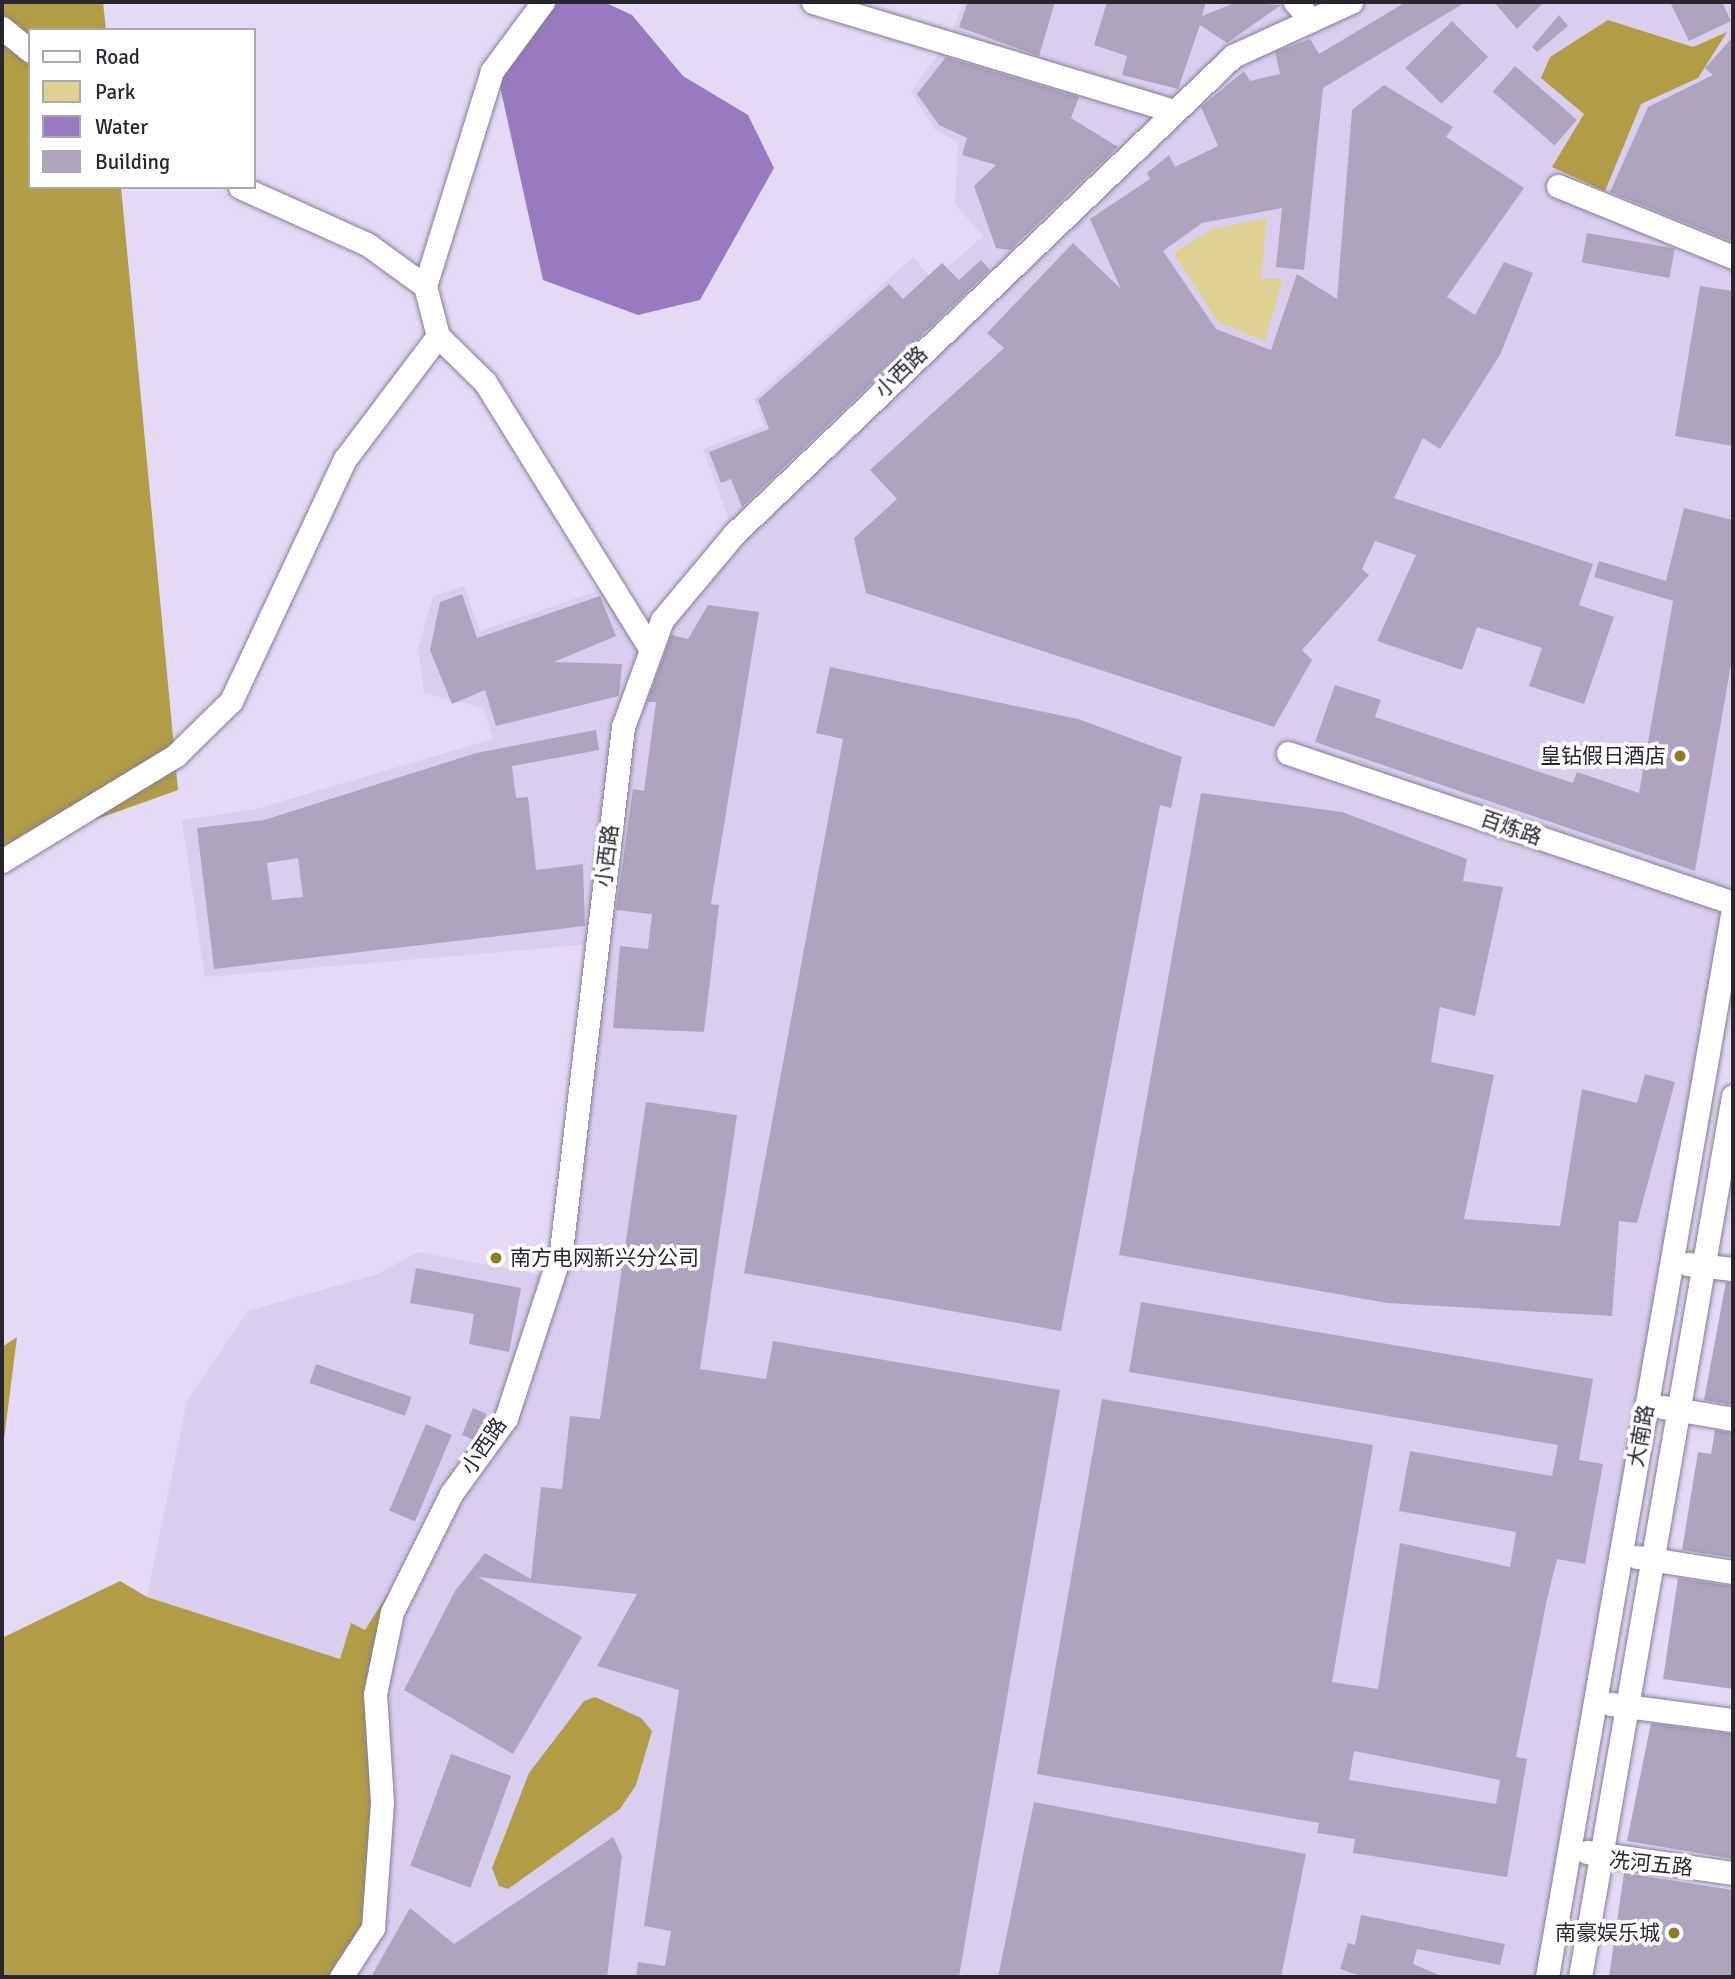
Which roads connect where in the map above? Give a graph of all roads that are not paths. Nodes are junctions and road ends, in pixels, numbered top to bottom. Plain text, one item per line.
1 (543, 2) edge
2 (813, 2) edge
3 (1295, 2) edge
4 (1351, 2) edge
5 (1311, 20) junction
6 (2, 28) edge
7 (28, 49) edge
8 (1173, 111) junction
9 (1559, 186) dead end
10 (244, 189) edge
11 (1733, 257) edge
12 (425, 286) junction
13 (438, 336) junction
14 (651, 650) junction
15 (1288, 753) dead end
16 (2, 861) edge
17 (1733, 903) edge
18 (1733, 909) edge
19 (1726, 993) edge
20 (1733, 1096) edge
21 (1671, 1262) junction
22 (1704, 1266) junction
23 (1733, 1269) edge
24 (1647, 1404) junction
25 (1679, 1409) junction
26 (1733, 1419) edge
27 (1620, 1554) junction
28 (1652, 1559) junction
29 (1733, 1572) edge
30 (1594, 1702) junction
31 (1627, 1706) junction
32 (1733, 1720) edge
33 (1572, 1844) junction
34 (1600, 1859) junction
35 (1733, 1873) edge
36 (341, 1977) edge
37 (1547, 1977) edge
38 (1580, 1977) edge

1 - 12 street
2 - 8 street
3 - 5 street
4 - 5 street, 小西路
5 - 8 street, 小西路
6 - 7 street
8 - 14 street, 小西路
9 - 11 street
10 - 12 street
12 - 13 street
13 - 14 street
13 - 16 street
14 - 36 street, 小西路
15 - 17 street, 百炼路
18 - 19 street, 大南路
19 - 21 street, 大南路
20 - 22 street, 大南路
21 - 22 street
21 - 24 street, 大南路
22 - 23 street
22 - 25 street, 大南路
24 - 25 street
24 - 27 street, 大南路
25 - 26 street
25 - 28 street, 大南路
27 - 28 street
27 - 30 street, 大南路
28 - 29 street
28 - 31 street, 大南路
30 - 31 street
30 - 33 street, 大南路
31 - 32 street
31 - 34 street, 大南路
33 - 34 street, 冼河五路
33 - 37 street, 大南路
34 - 35 street, 冼河五路
34 - 38 street, 大南路

